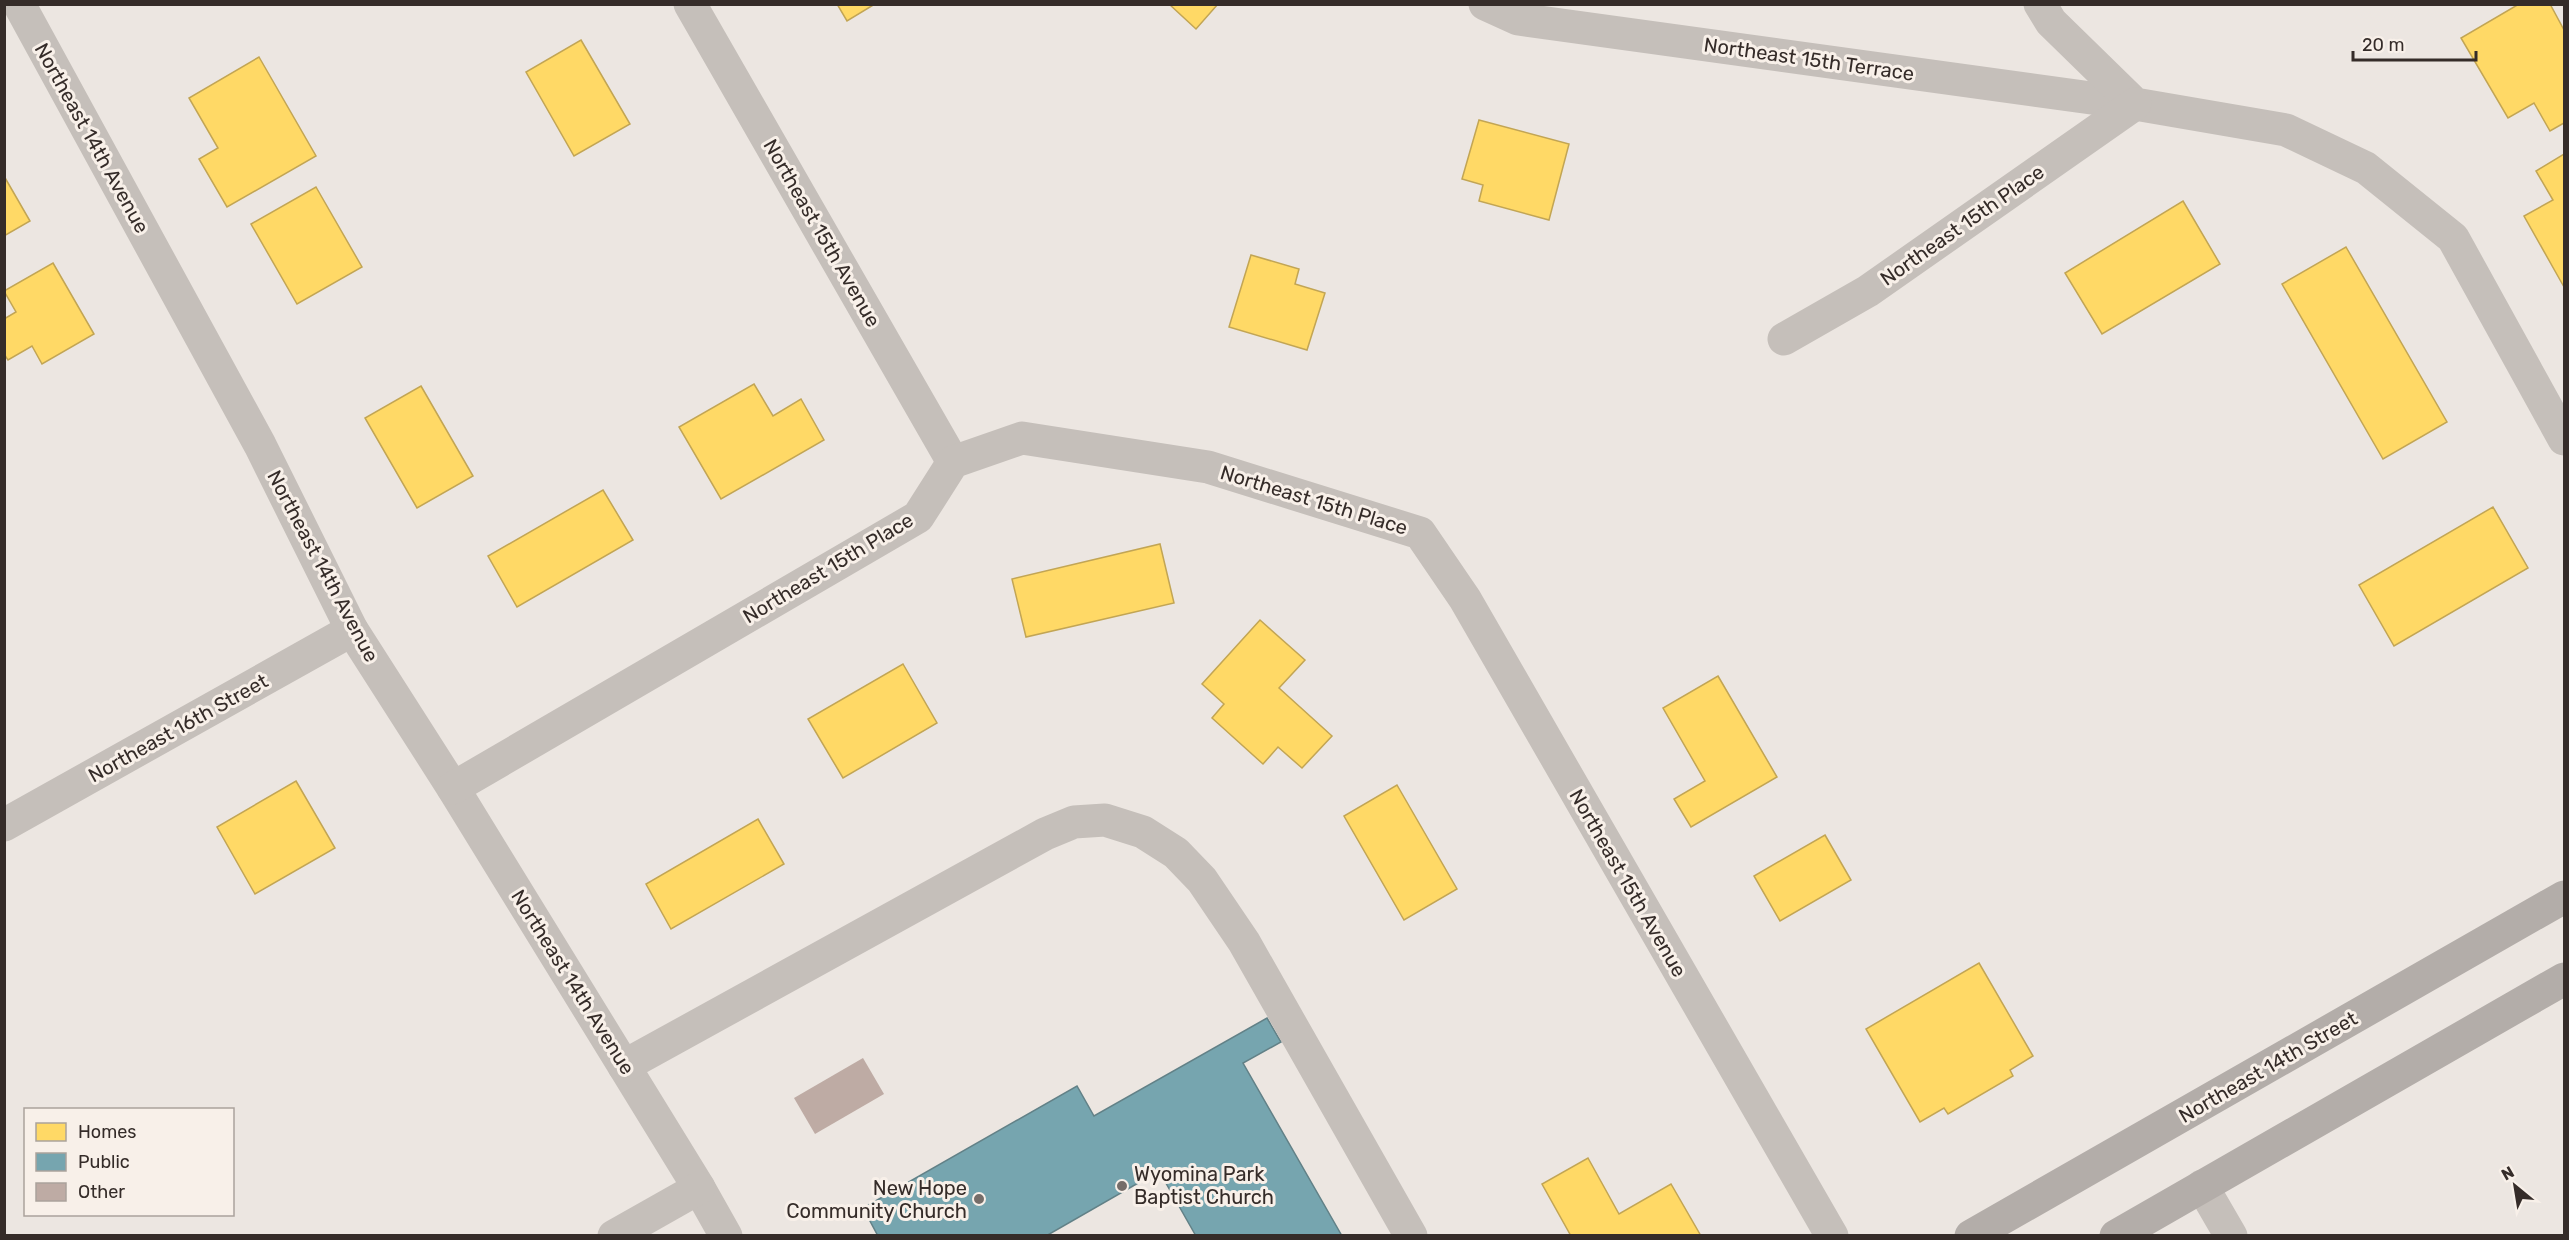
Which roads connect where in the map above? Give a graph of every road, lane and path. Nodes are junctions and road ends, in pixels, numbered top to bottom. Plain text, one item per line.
1 (19, 4) edge
2 (690, 4) edge
3 (1485, 4) edge
4 (2040, 4) edge
5 (2135, 104) junction
6 (1784, 339) dead end
7 (2565, 439) edge
8 (953, 462) junction
9 (1420, 533) joint
10 (352, 630) junction
11 (453, 788) junction
12 (4, 825) edge
13 (2565, 897) edge
14 (2565, 979) edge
15 (624, 1066) junction
16 (2202, 1186) junction
17 (699, 1188) junction
18 (614, 1236) edge
19 (726, 1236) edge
20 (1411, 1236) edge
21 (1832, 1236) edge
22 (1971, 1236) edge
23 (2116, 1236) edge
24 (2231, 1236) edge

1 - 10 street, Northeast 14th Avenue
2 - 8 street, Northeast 15th Avenue
3 - 5 street, Northeast 15th Terrace
4 - 5 street
5 - 6 street, Northeast 15th Place
5 - 7 street, Northeast 15th Terrace
8 - 9 street, Northeast 15th Place
8 - 11 street, Northeast 15th Place
9 - 21 street, Northeast 15th Avenue
10 - 11 street, Northeast 14th Avenue
10 - 12 street, Northeast 16th Street
11 - 15 street, Northeast 14th Avenue
13 - 22 main road, Northeast 14th Street
14 - 16 main road
15 - 17 street, Northeast 14th Avenue
15 - 20 street
16 - 23 main road
16 - 24 street
17 - 18 street
17 - 19 street, Northeast 14th Avenue

